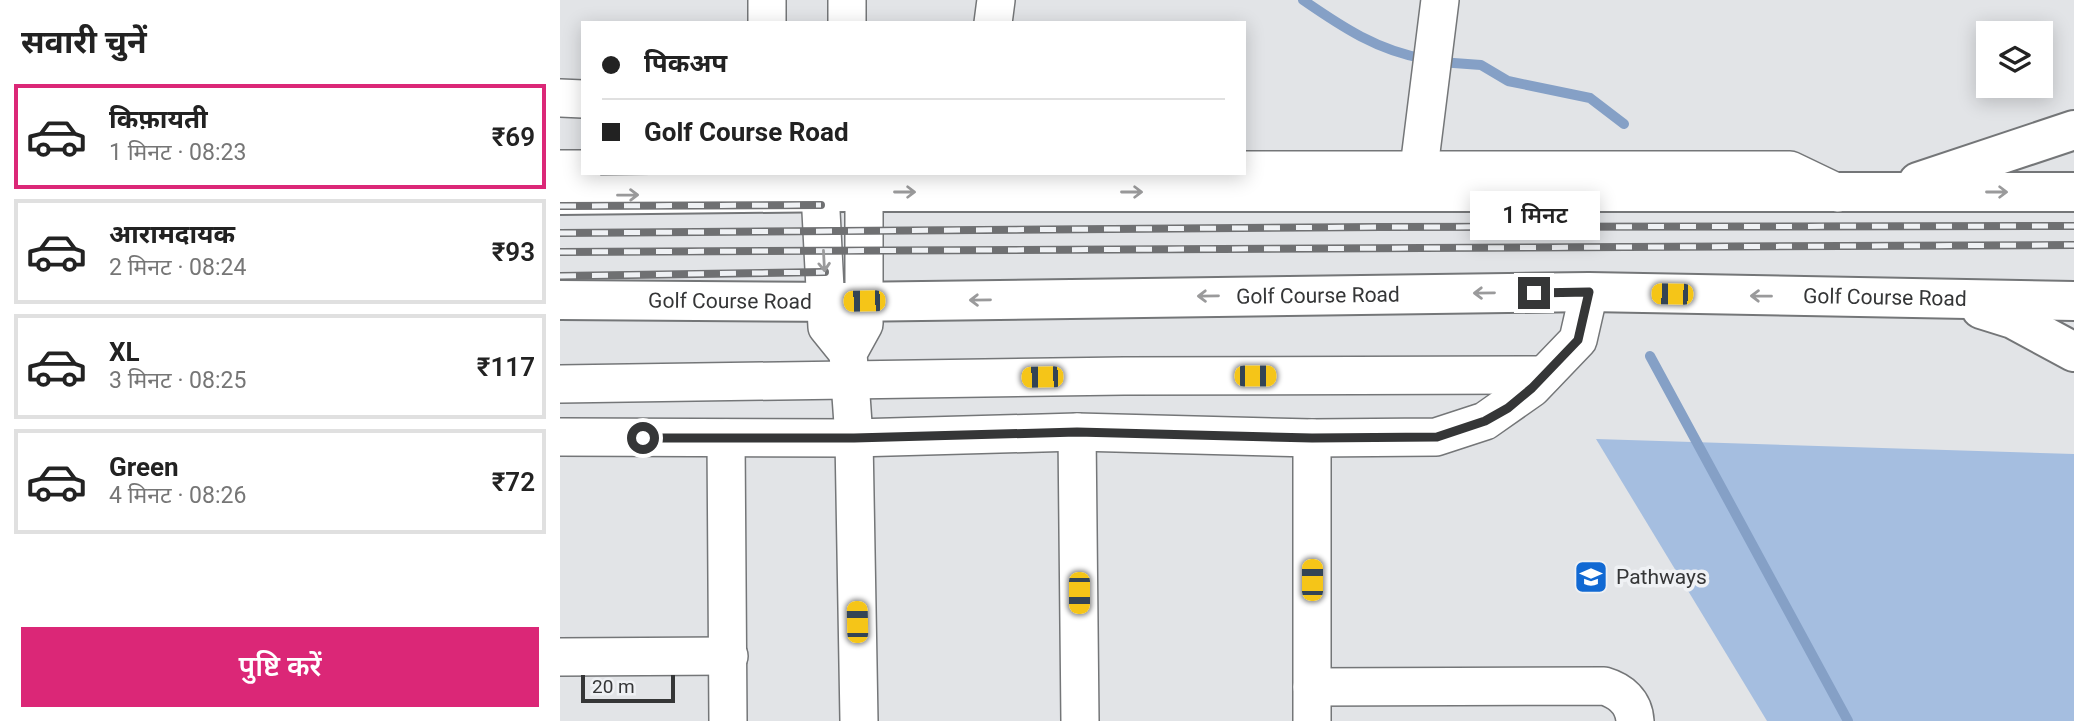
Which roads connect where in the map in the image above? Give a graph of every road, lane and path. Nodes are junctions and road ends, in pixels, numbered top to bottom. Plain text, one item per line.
1 (767, 0) edge
2 (847, 0) edge
3 (996, 0) edge
4 (1439, 13) edge
5 (767, 21) edge
6 (847, 21) edge
7 (993, 21) edge
8 (560, 98) edge
9 (581, 99) edge
10 (2074, 130) edge
11 (560, 169) edge
12 (581, 169) edge
13 (1246, 170) edge
14 (1417, 181) junction
15 (820, 192) junction
16 (864, 192) junction
17 (2074, 192) edge
18 (1886, 193) junction
19 (560, 195) edge
20 (1589, 292) junction
21 (560, 300) edge
22 (1950, 300) junction
23 (826, 301) junction
24 (864, 301) junction
25 (2074, 302) edge
26 (2074, 352) edge
27 (849, 366) junction
28 (1544, 375) junction
29 (560, 384) edge
30 (1077, 432) junction
31 (560, 437) edge
32 (726, 438) junction
33 (854, 438) junction
34 (1312, 438) junction
35 (729, 656) junction
36 (560, 657) edge
37 (1312, 704) edge
38 (728, 721) edge
39 (859, 721) edge
40 (1080, 721) edge
41 (1635, 721) edge

1 - 5 street
2 - 6 street
3 - 7 street
4 - 14 street
8 - 9 street
10 - 18 main road
11 - 12 street
13 - 14 street
16 -> 14 main road
14 - 18 main road
15 - 16 main road
19 -> 15 main road
15 -> 23 street
16 - 24 street
18 -> 17 main road
22 -> 20 main road, Golf Course Road
20 -> 24 main road, Golf Course Road
20 - 28 street
21 - 23 main road, Golf Course Road
22 - 25 main road, Golf Course Road
22 - 26 main road
23 - 24 main road, Golf Course Road
23 - 27 street
24 - 27 street
27 - 28 street
27 - 29 street
27 - 33 street
28 - 34 street
30 - 33 street
30 - 34 street
30 - 40 street
31 - 32 street
32 - 33 street
32 - 35 street
33 - 39 street
34 - 37 street
35 - 36 street
35 - 38 street
37 - 41 street

